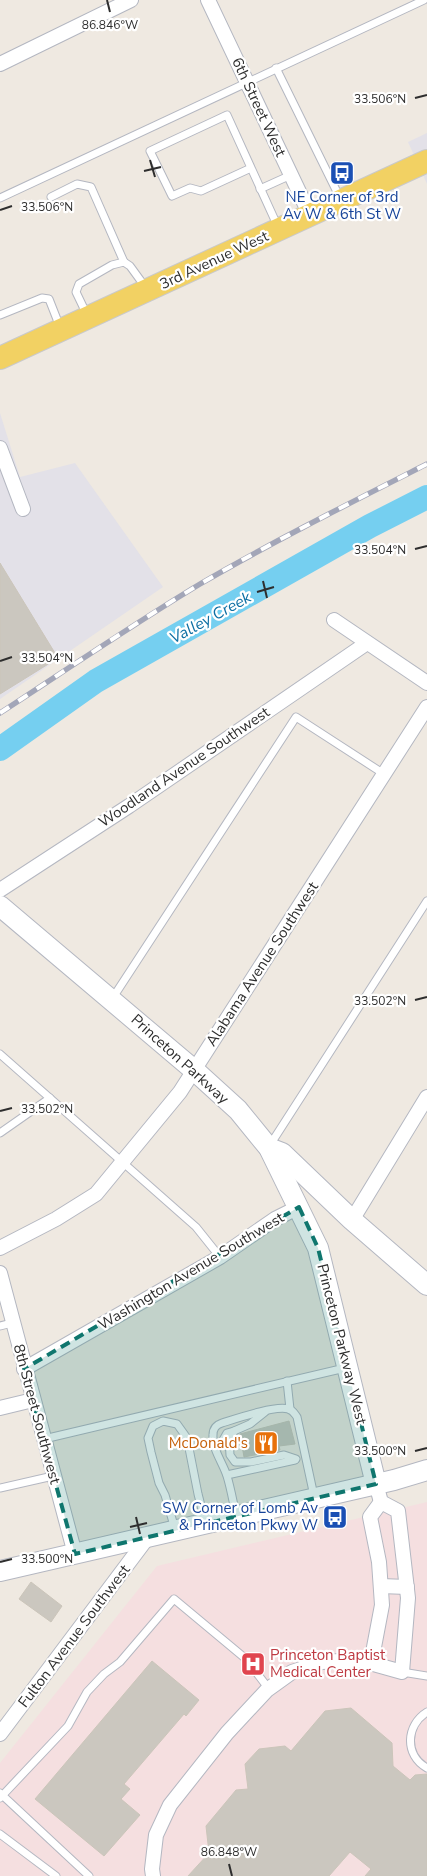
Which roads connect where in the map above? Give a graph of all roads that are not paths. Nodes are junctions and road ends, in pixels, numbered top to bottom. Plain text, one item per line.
1 (131, 0) edge
2 (208, 0) edge
3 (424, 0) edge
4 (0, 64) edge
5 (276, 68) junction
6 (248, 82) junction
7 (427, 161) edge
8 (251, 168) junction
9 (291, 175) junction
10 (260, 189) junction
11 (51, 197) dead end
12 (0, 198) edge
13 (341, 201) junction
14 (310, 215) junction
15 (279, 230) junction
16 (124, 262) junction
17 (147, 290) junction
18 (0, 315) edge
19 (89, 318) junction
20 (62, 330) junction
21 (0, 358) edge
22 (0, 448) edge
23 (23, 509) dead end
24 (334, 620) dead end
25 (367, 644) junction
26 (427, 683) edge
27 (427, 708) edge
28 (384, 774) junction
29 (0, 890) edge
30 (427, 901) edge
31 (0, 906) edge
32 (112, 999) junction
33 (0, 1054) edge
34 (194, 1070) junction
35 (427, 1097) edge
36 (50, 1098) junction
37 (0, 1133) edge
38 (269, 1148) junction
39 (121, 1162) junction
40 (300, 1207) junction
41 (352, 1220) junction
42 (0, 1248) edge
43 (220, 1257) junction
44 (0, 1273) edge
45 (427, 1285) edge
46 (6, 1324) edge
47 (348, 1367) junction
48 (24, 1369) junction
49 (287, 1381) junction
50 (33, 1400) junction
51 (0, 1408) edge
52 (290, 1409) junction
53 (267, 1410) junction
54 (44, 1439) junction
55 (305, 1457) junction
56 (296, 1459) junction
57 (427, 1470) edge
58 (227, 1475) junction
59 (54, 1476) junction
60 (427, 1484) edge
61 (0, 1488) edge
62 (384, 1489) junction
63 (314, 1499) junction
64 (236, 1517) junction
65 (206, 1524) junction
66 (176, 1531) junction
67 (148, 1537) junction
68 (75, 1554) junction
69 (0, 1571) edge
70 (381, 1586) junction
71 (407, 1587) junction
72 (371, 1663) junction
73 (402, 1672) junction
74 (427, 1676) edge
75 (269, 1689) junction
76 (427, 1712) edge
77 (0, 1734) edge
78 (427, 1768) edge
79 (1, 1795) edge
80 (0, 1834) edge
81 (56, 1876) edge
82 (89, 1876) edge
83 (153, 1876) edge

1 - 4 street
2 - 6 street, 6th Street West
3 - 5 lane
5 - 6 lane
5 - 13 lane
6 - 9 street, 6th Street West
6 - 12 lane
7 - 13 main road, 3rd Avenue West
8 - 8 lane
8 - 10 lane
9 - 10 lane
9 - 14 street, 6th Street West
10 - 15 lane
11 - 16 lane
13 - 14 main road, 3rd Avenue West
14 - 15 main road, 3rd Avenue West
15 - 17 main road, 3rd Avenue West
16 - 17 lane
16 - 19 lane
17 - 19 main road, 3rd Avenue West
18 - 20 lane
19 - 20 main road, 3rd Avenue West
20 - 21 main road, 3rd Avenue West
22 - 23 street
24 - 25 street
25 - 26 street
25 - 29 street, Woodland Avenue Southwest
27 - 28 street, Alabama Avenue Southwest
28 - 32 lane
28 - 34 street, Alabama Avenue Southwest
30 - 38 lane
31 - 32 main road, Princeton Parkway
32 - 34 main road, Princeton Parkway
33 - 36 lane
34 - 38 main road, Princeton Parkway
34 - 39 street, Alabama Avenue Southwest
35 - 41 street
36 - 37 lane
36 - 39 lane
38 - 40 main road, Washington Avenue Southwest
38 - 41 main road, Princeton Parkway
39 - 42 street, Alabama Avenue Southwest
39 - 43 lane
40 - 43 street, Washington Avenue Southwest
40 - 47 main road, Princeton Parkway West
41 - 45 main road, Princeton Parkway
43 - 48 street, Washington Avenue Southwest
44 - 46 street, 8th Street Southwest
46 - 48 street, 8th Street Southwest
47 - 49 lane
47 - 62 main road, Princeton Parkway West
48 - 50 street, 8th Street Southwest
49 - 52 lane
49 - 54 lane
50 - 51 street
50 - 54 street, 8th Street Southwest
52 - 53 lane
52 - 55 lane
53 - 56 lane
53 - 58 lane
54 - 59 street, 8th Street Southwest
55 - 56 lane
55 - 63 lane
56 - 58 lane
57 - 62 main road
58 - 64 lane
59 - 61 lane
59 - 68 street, 8th Street Southwest
60 - 62 main road
62 - 63 main road
62 - 70 street
62 - 71 street
63 - 64 main road
64 - 65 main road
65 - 66 main road
65 - 66 lane
66 - 67 main road
67 - 68 main road
67 - 77 street, Fulton Avenue Southwest
68 - 69 main road
70 - 71 street
70 - 72 street
71 - 73 street
72 - 73 street
72 - 75 street
73 - 74 lane
75 - 79 lane
75 - 83 street
76 - 78 lane
79 - 82 lane
80 - 81 lane

